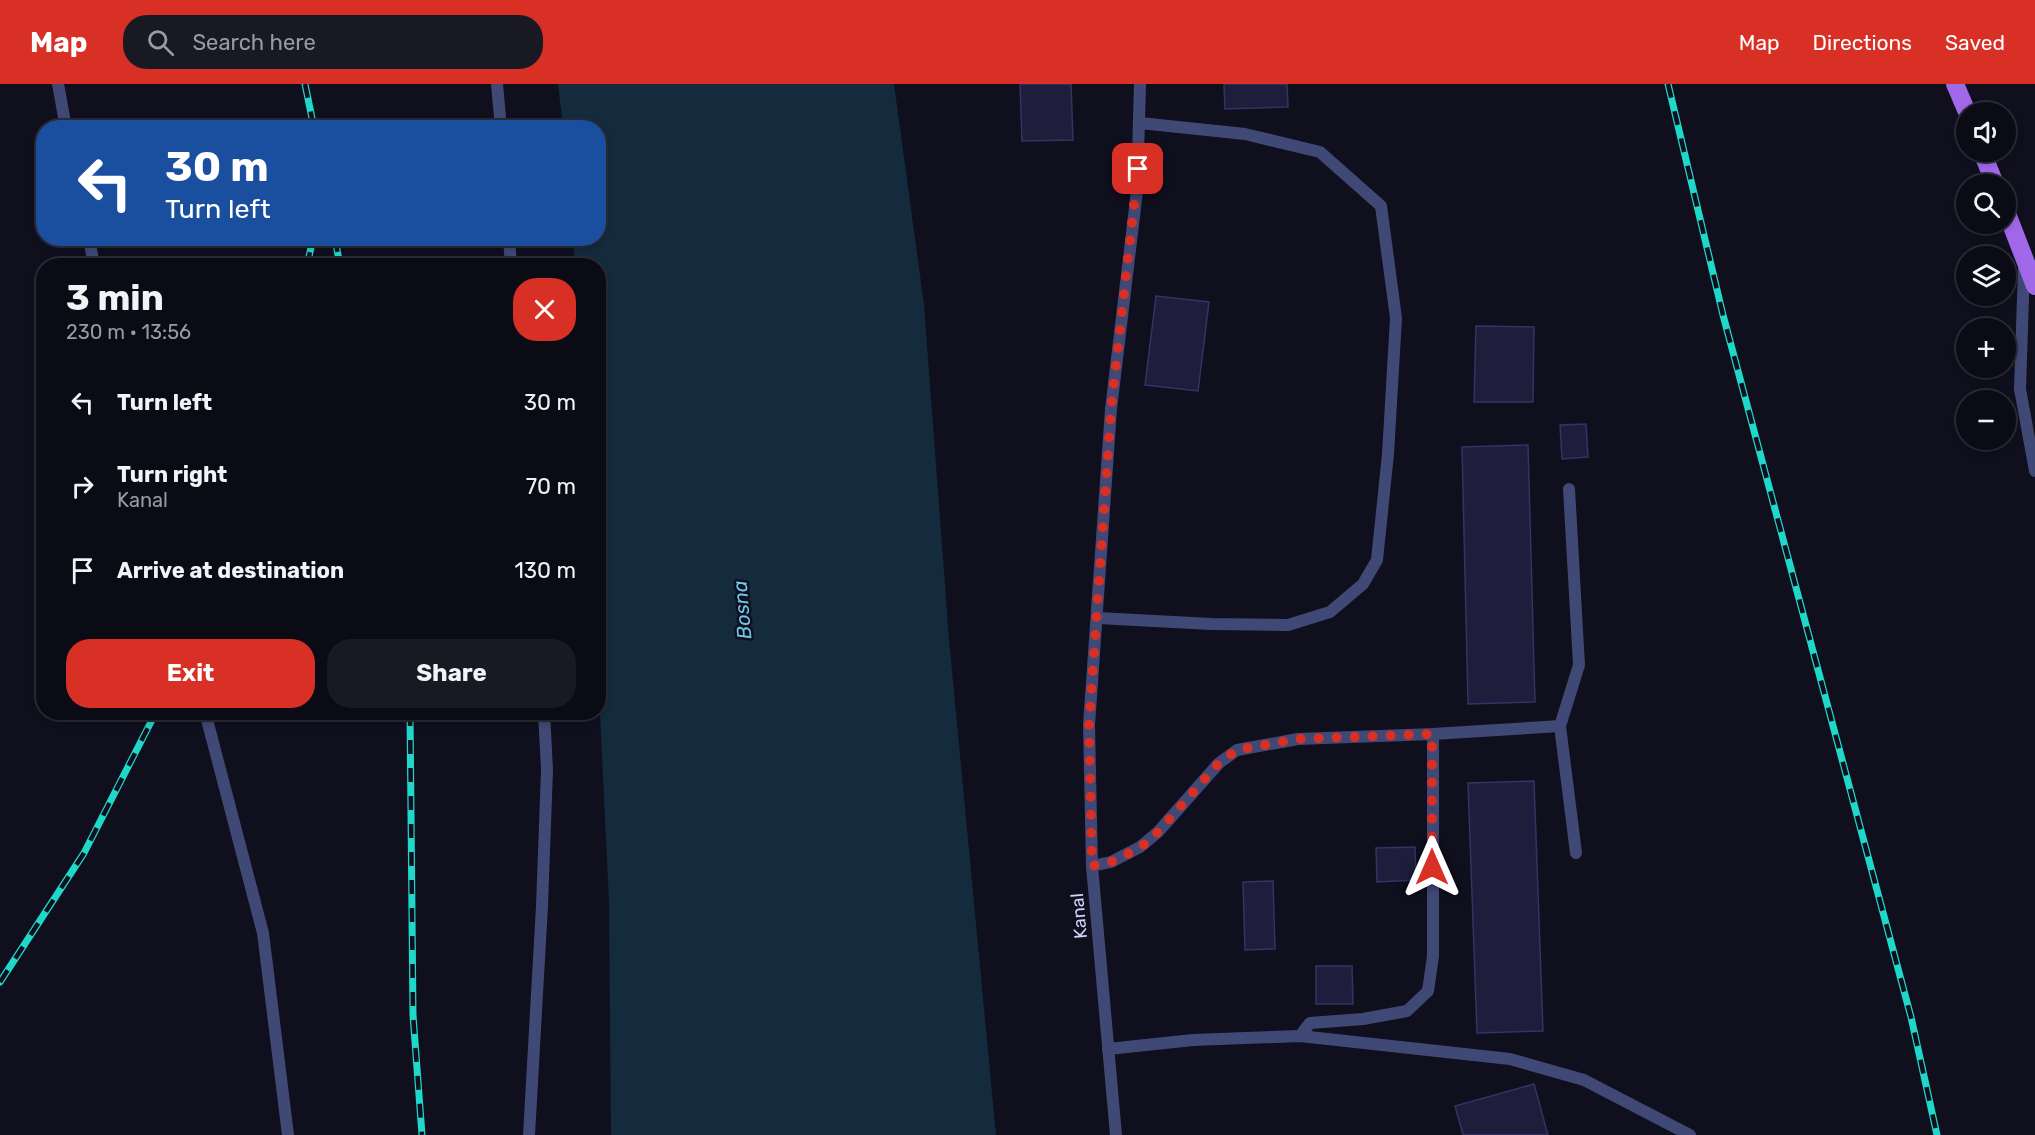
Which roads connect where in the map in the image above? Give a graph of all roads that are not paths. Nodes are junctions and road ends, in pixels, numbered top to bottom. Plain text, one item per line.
1 (58, 84) edge
2 (497, 84) edge
3 (1140, 84) edge
4 (1955, 84) edge
5 (1962, 102) edge
6 (65, 120) edge
7 (500, 120) edge
8 (1140, 123) junction
9 (2015, 234) edge
10 (2025, 260) junction
11 (2035, 286) edge
12 (2035, 471) edge
13 (1569, 489) dead end
14 (1098, 618) junction
15 (207, 720) edge
16 (544, 720) edge
17 (1560, 726) junction
18 (1432, 734) junction
19 (1576, 853) dead end
20 (1092, 866) junction
21 (1300, 1036) junction
22 (1108, 1049) junction
23 (288, 1135) edge
24 (529, 1135) edge
25 (1116, 1135) edge
26 (1690, 1135) edge

1 - 6 street
2 - 7 street
3 - 8 street, Kanal
4 - 5 main road
8 - 14 street, Kanal
8 - 14 street
9 - 10 main road
10 - 11 main road
10 - 12 street
13 - 17 street
14 - 20 street, Kanal
15 - 23 street
16 - 24 street
17 - 18 street
17 - 19 street
18 - 20 street
18 - 21 street
20 - 22 street, Kanal
21 - 22 street
21 - 26 street
22 - 25 street, Kanal

